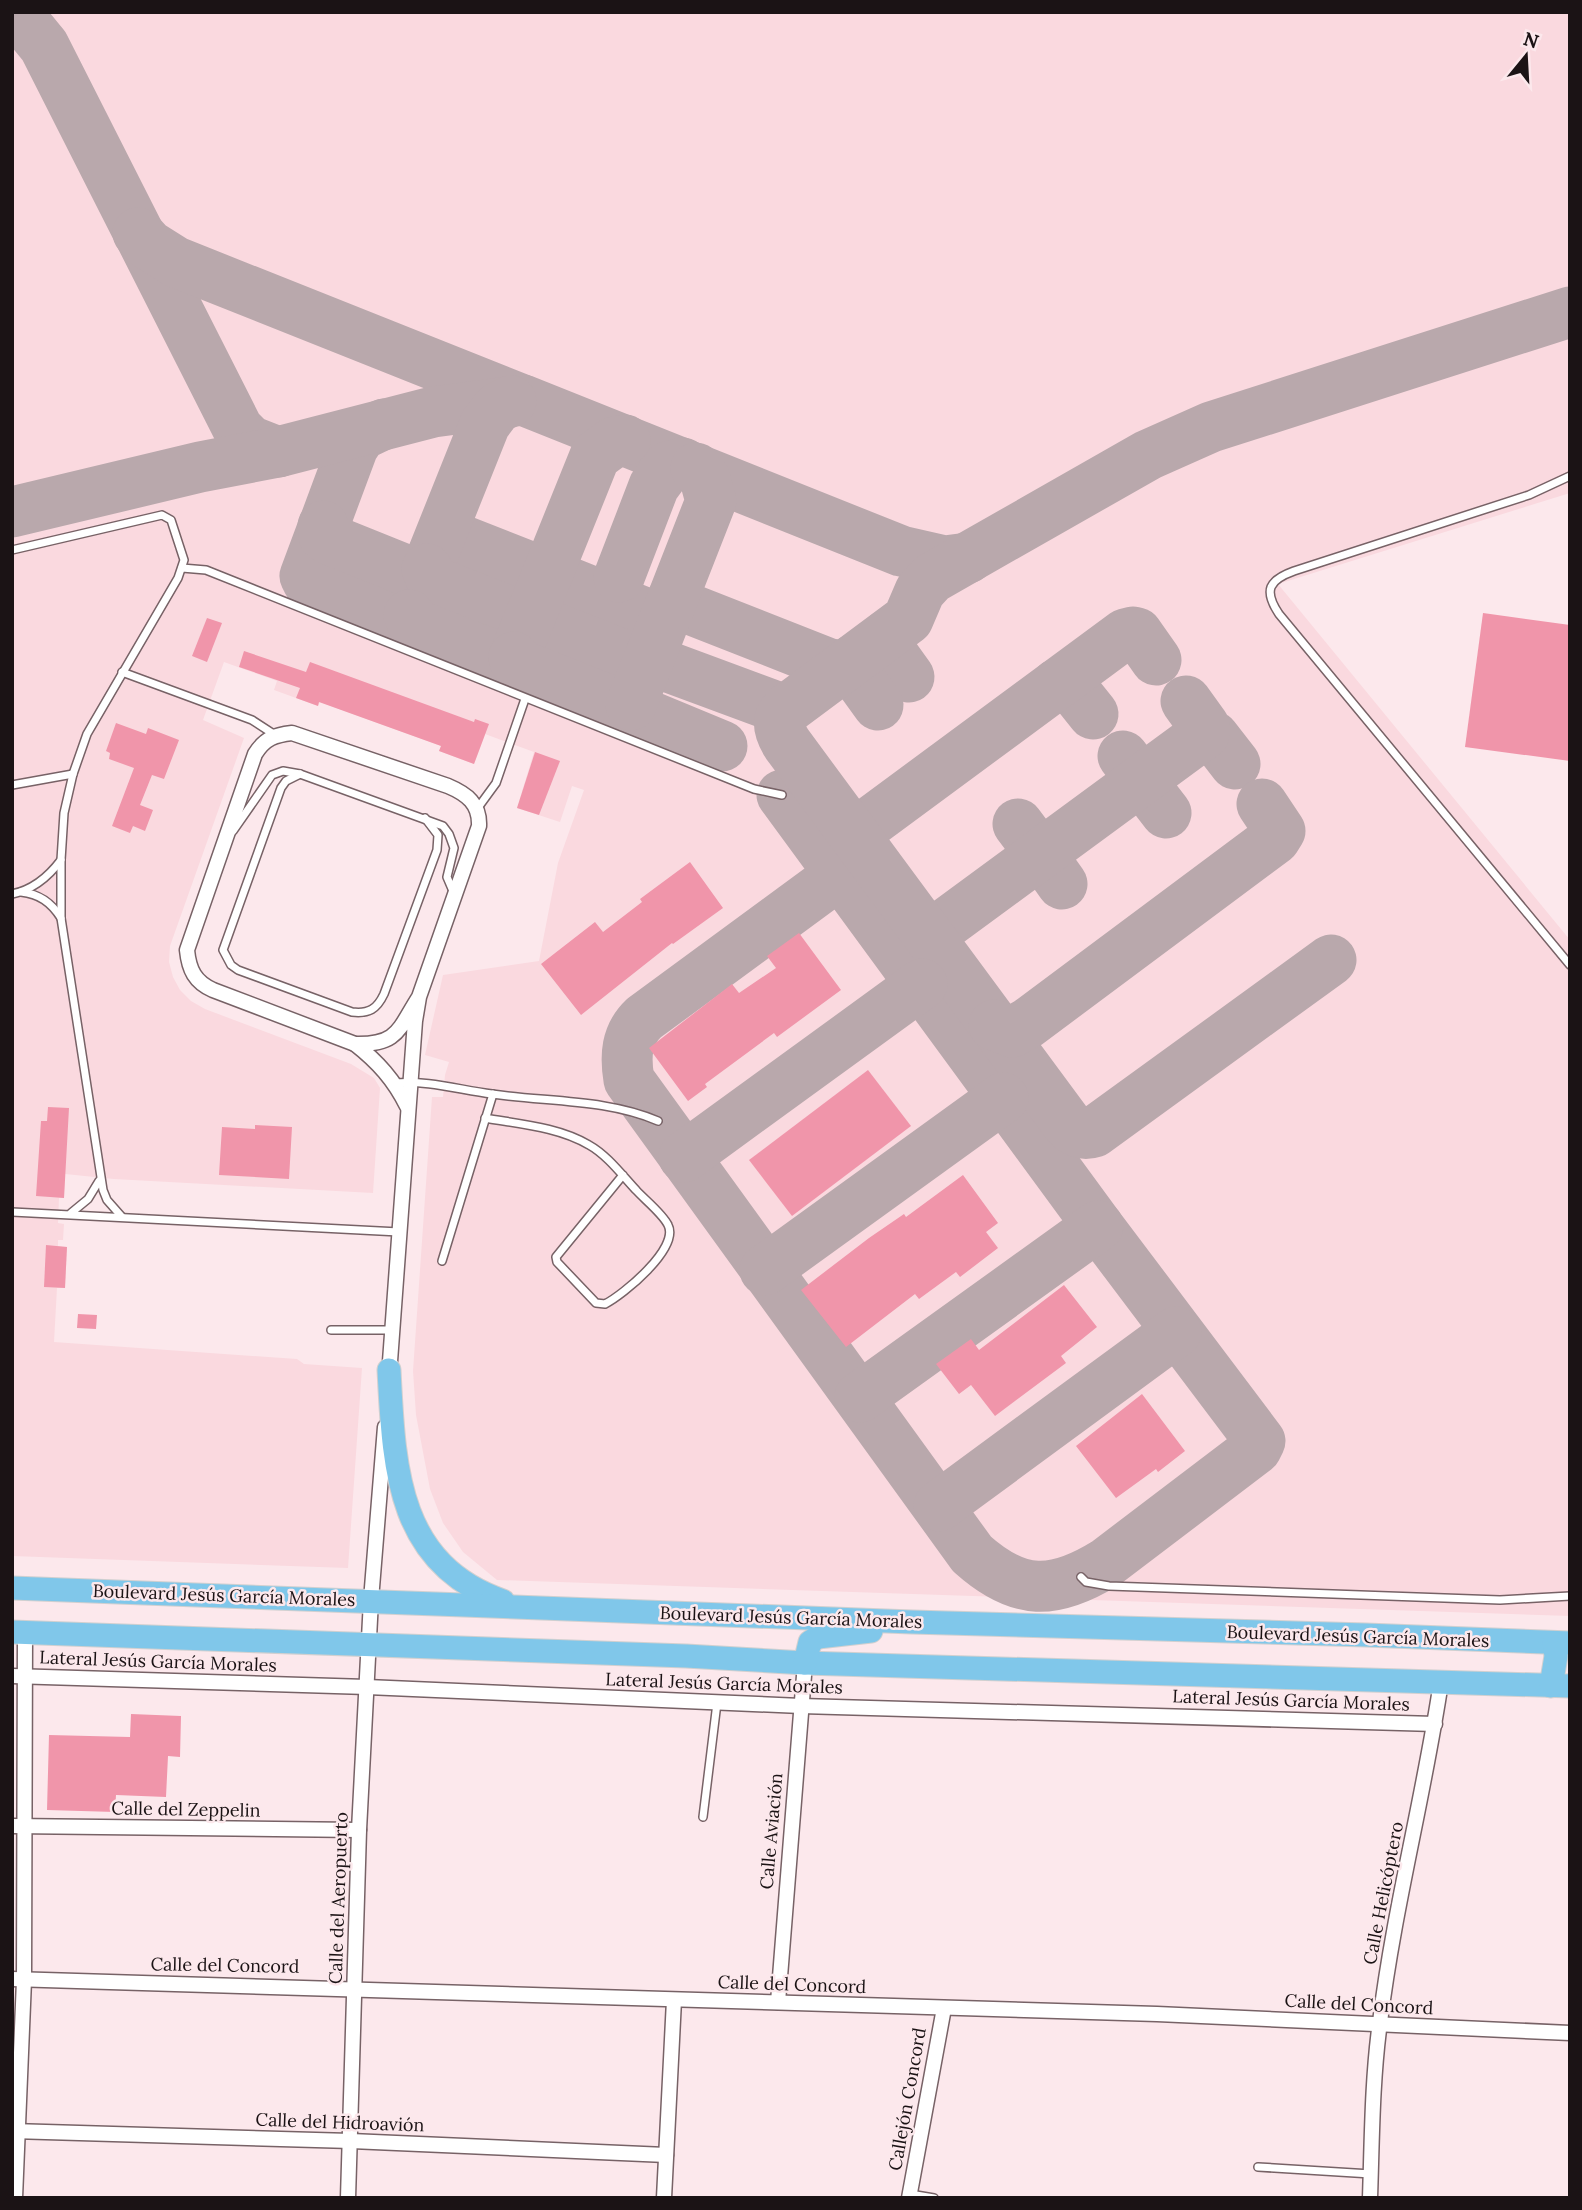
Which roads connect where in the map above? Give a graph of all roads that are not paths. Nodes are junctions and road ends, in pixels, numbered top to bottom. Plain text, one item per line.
1 (1570, 476) edge
2 (12, 550) edge
3 (183, 568) junction
4 (122, 672) junction
5 (525, 699) junction
6 (275, 735) junction
7 (72, 774) junction
8 (300, 774) junction
9 (12, 785) edge
10 (782, 795) dead end
11 (477, 809) junction
12 (425, 818) junction
13 (223, 843) junction
14 (61, 860) junction
15 (17, 893) edge
16 (455, 895) junction
17 (61, 918) junction
18 (1570, 965) edge
19 (419, 998) junction
20 (355, 1044) junction
21 (403, 1082) junction
22 (493, 1094) junction
23 (485, 1118) junction
24 (658, 1121) dead end
25 (623, 1175) junction
26 (100, 1178) junction
27 (12, 1212) edge
28 (70, 1214) junction
29 (122, 1217) junction
30 (399, 1232) junction
31 (442, 1261) dead end
32 (331, 1330) dead end
33 (392, 1330) junction
34 (389, 1370) junction
35 (1081, 1577) dead end
36 (12, 1588) edge
37 (1570, 1597) edge
38 (370, 1600) junction
39 (540, 1609) junction
40 (912, 1622) junction
41 (19, 1632) edge
42 (1562, 1643) edge
43 (369, 1646) junction
44 (805, 1663) junction
45 (18, 1676) edge
46 (1441, 1682) junction
47 (1560, 1686) edge
48 (367, 1687) junction
49 (717, 1702) junction
50 (801, 1706) junction
51 (1435, 1724) junction
52 (703, 1817) dead end
53 (18, 1826) edge
54 (359, 1830) junction
55 (18, 1979) edge
56 (354, 1988) junction
57 (674, 2000) junction
58 (778, 2002) junction
59 (944, 2008) junction
60 (1379, 2025) junction
61 (1570, 2033) edge
62 (15, 2131) edge
63 (351, 2141) junction
64 (666, 2155) junction
65 (1258, 2166) dead end
66 (1371, 2174) junction
67 (910, 2196) edge
68 (15, 2198) edge
69 (348, 2198) edge
70 (664, 2198) edge
71 (934, 2198) edge
72 (1370, 2198) edge

1 - 18 lane
2 - 3 lane
3 - 4 lane
3 - 5 lane
4 - 6 lane
4 - 7 lane
5 - 10 lane
5 - 11 lane
6 - 11 street
6 - 13 street
7 - 9 lane
7 - 14 lane
8 - 12 lane
8 - 12 lane
8 - 13 lane
11 - 16 street
12 - 16 lane
13 - 20 street
14 - 15 lane
14 - 17 lane
15 - 17 lane
16 - 19 street
17 - 26 lane
19 - 20 street
19 - 21 street
20 - 21 street
21 - 22 lane
21 - 30 street, Calle del Aeropuerto
22 - 23 lane
22 - 24 lane
23 - 25 lane
23 - 31 lane
25 - 25 lane
26 - 28 lane
26 - 29 lane
27 - 28 lane
28 - 29 lane
29 - 30 lane
30 - 33 street, Calle del Aeropuerto
32 - 33 lane
33 - 34 street, Calle del Aeropuerto
34 - 38 street, Calle del Aeropuerto
34 - 39 main road
35 - 37 lane
36 - 38 main road, Boulevard Jesús García Morales
38 - 39 main road, Boulevard Jesús García Morales
38 - 43 street, Calle del Aeropuerto
39 - 40 main road, Boulevard Jesús García Morales
40 - 42 main road, Boulevard Jesús García Morales
40 - 44 main road
41 - 43 main road
41 - 45 street
42 - 47 main road
43 - 44 main road
43 - 48 street, Calle del Aeropuerto
44 - 46 main road
44 - 50 street, Calle Aviación
45 - 48 street, Lateral Jesús García Morales
45 - 53 street
46 - 47 main road
46 - 51 street, Calle Helicóptero
48 - 49 street, Lateral Jesús García Morales
48 - 54 street, Calle del Aeropuerto
49 - 50 street, Lateral Jesús García Morales
49 - 52 lane
50 - 51 street, Lateral Jesús García Morales
50 - 58 street, Calle Aviación
51 - 60 street, Calle Helicóptero
53 - 54 street, Calle del Zeppelin
53 - 55 street
54 - 56 street, Calle del Aeropuerto
55 - 56 street, Calle del Concord
55 - 62 street
56 - 57 street, Calle del Concord
56 - 63 street, Calle del Aeropuerto
57 - 58 street, Calle del Concord
57 - 64 street
58 - 59 street, Calle del Concord
59 - 60 street, Calle del Concord
59 - 67 street, Callejón Concord
60 - 61 street, Calle del Concord
60 - 66 street, Calle Helicóptero
62 - 63 street, Calle del Hidroavión
62 - 68 street
63 - 64 street, Calle del Hidroavión
63 - 69 street, Calle del Aeropuerto
64 - 70 street
65 - 66 lane
66 - 72 street, Calle Helicóptero
67 - 71 lane

